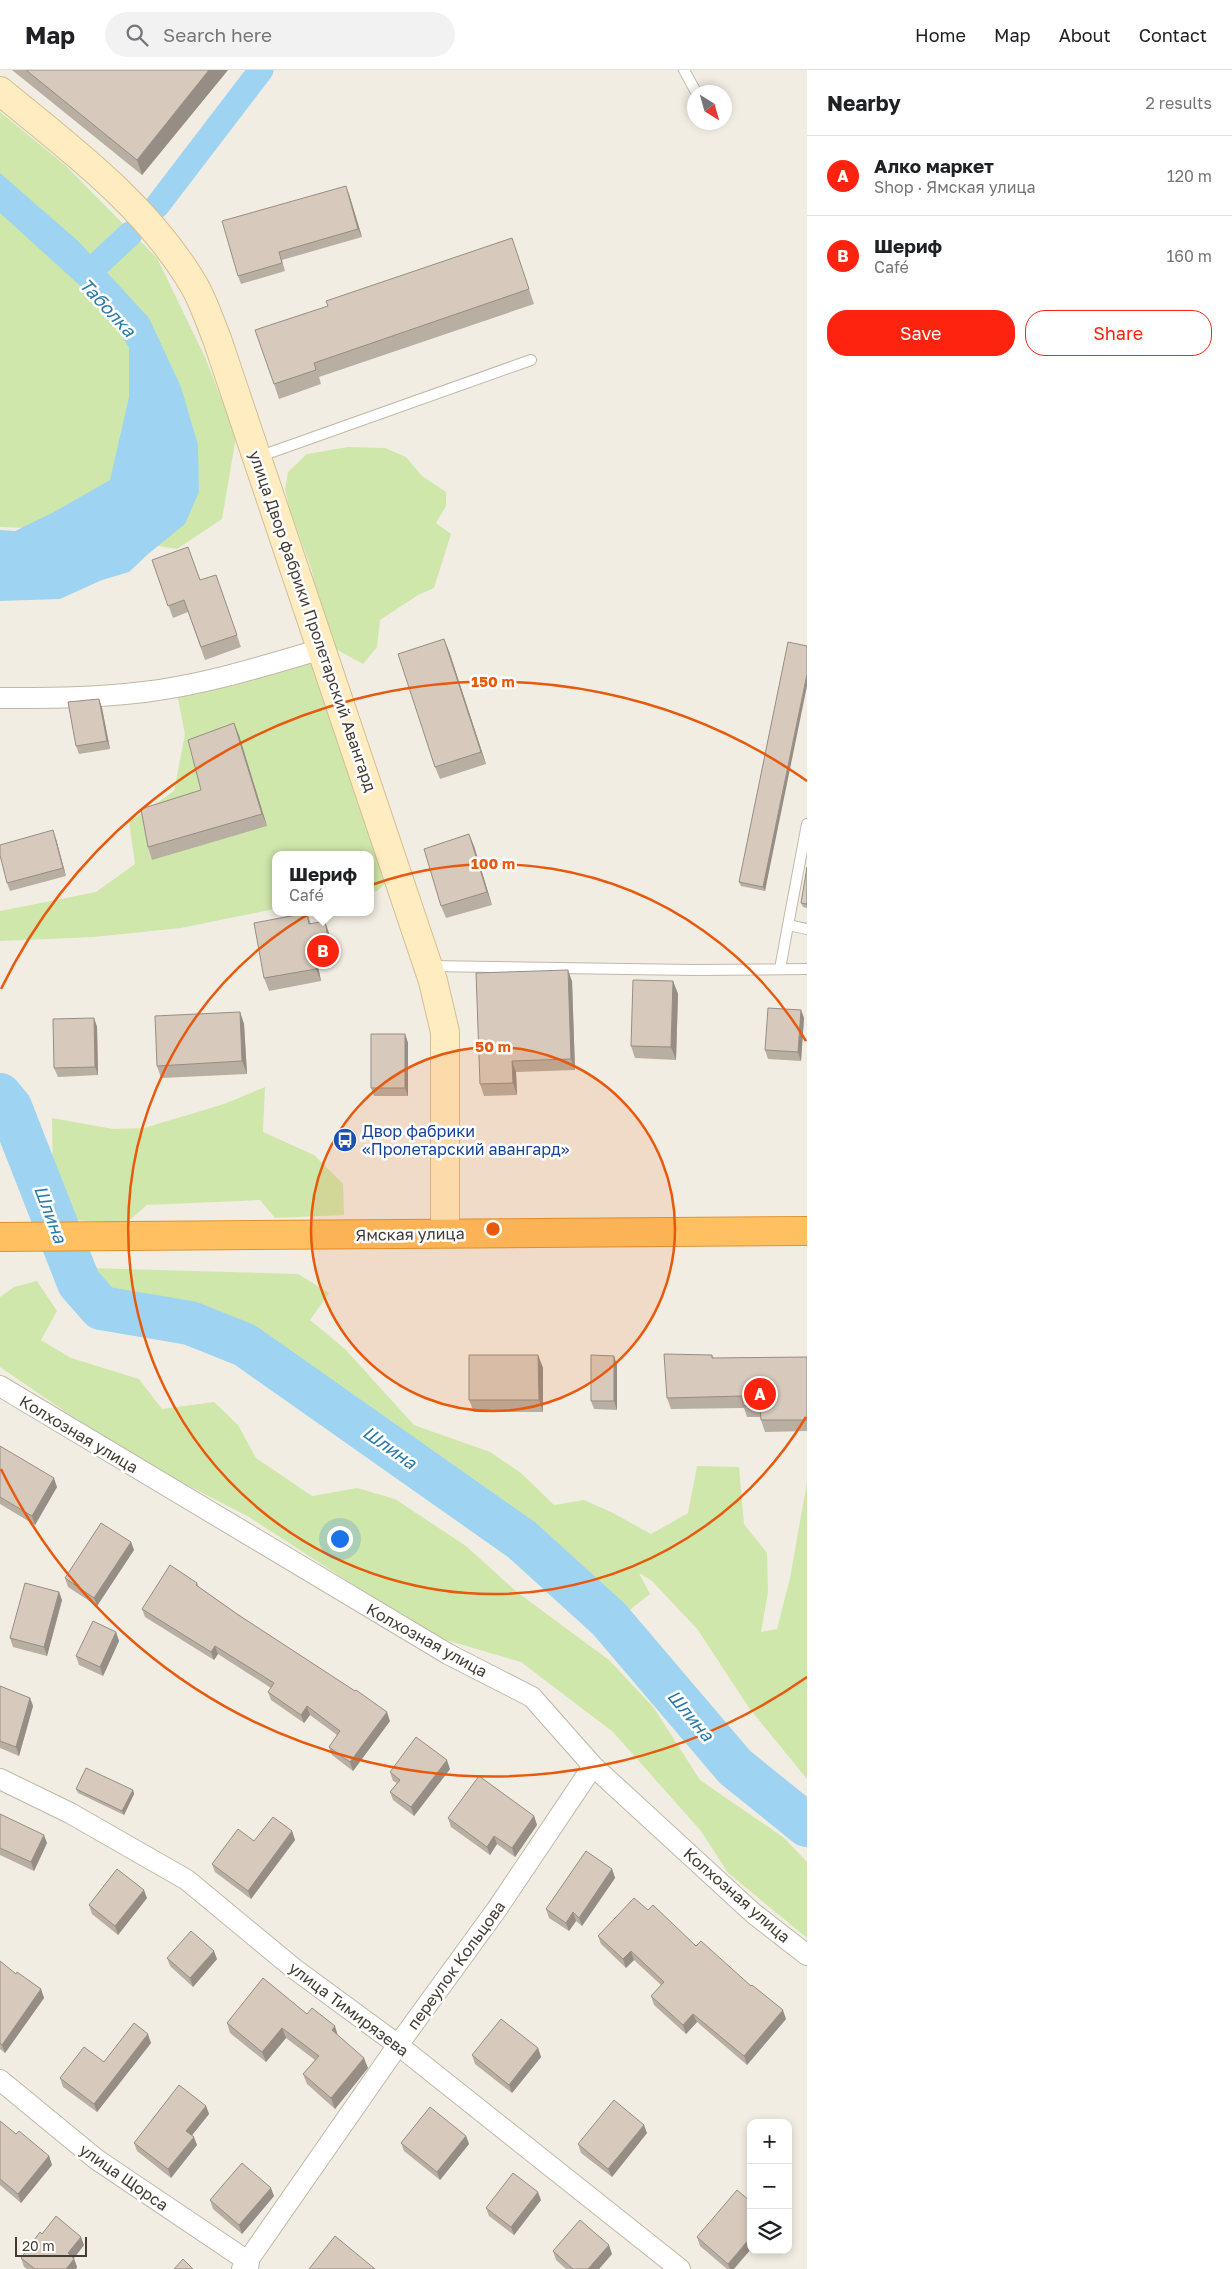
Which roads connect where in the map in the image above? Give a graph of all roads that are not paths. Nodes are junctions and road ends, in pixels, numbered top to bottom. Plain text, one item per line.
1 (684, 70) edge
2 (692, 85) edge
3 (0, 91) edge
4 (531, 360) dead end
5 (257, 457) junction
6 (322, 649) junction
7 (0, 698) edge
8 (807, 824) edge
9 (788, 925) junction
10 (807, 929) edge
11 (429, 966) junction
12 (780, 969) junction
13 (807, 969) edge
14 (807, 1231) edge
15 (445, 1233) junction
16 (0, 1237) edge
17 (0, 1386) edge
18 (593, 1766) junction
19 (0, 1779) edge
20 (807, 1955) edge
21 (398, 2045) junction
22 (0, 2080) edge
23 (249, 2267) edge
24 (680, 2269) edge

1 - 2 lane
3 - 5 street, улица Двор фабрики Пролетарский Авангард
4 - 5 lane
5 - 6 street, улица Двор фабрики Пролетарский Авангард
6 - 7 street
6 - 11 street, улица Двор фабрики Пролетарский Авангард
8 - 9 lane
9 - 10 lane
9 - 12 lane
11 - 12 lane
11 - 15 street, улица Двор фабрики Пролетарский Авангард
12 - 13 lane
14 - 15 highway, Ямская улица
15 - 16 highway, Ямская улица
17 - 18 street, Колхозная улица
18 - 20 street, Колхозная улица
18 - 21 street, переулок Кольцова
19 - 21 street, улица Тимирязева
21 - 23 street, переулок Кольцова
21 - 24 street, улица Тимирязева
22 - 23 street, улица Щорса

